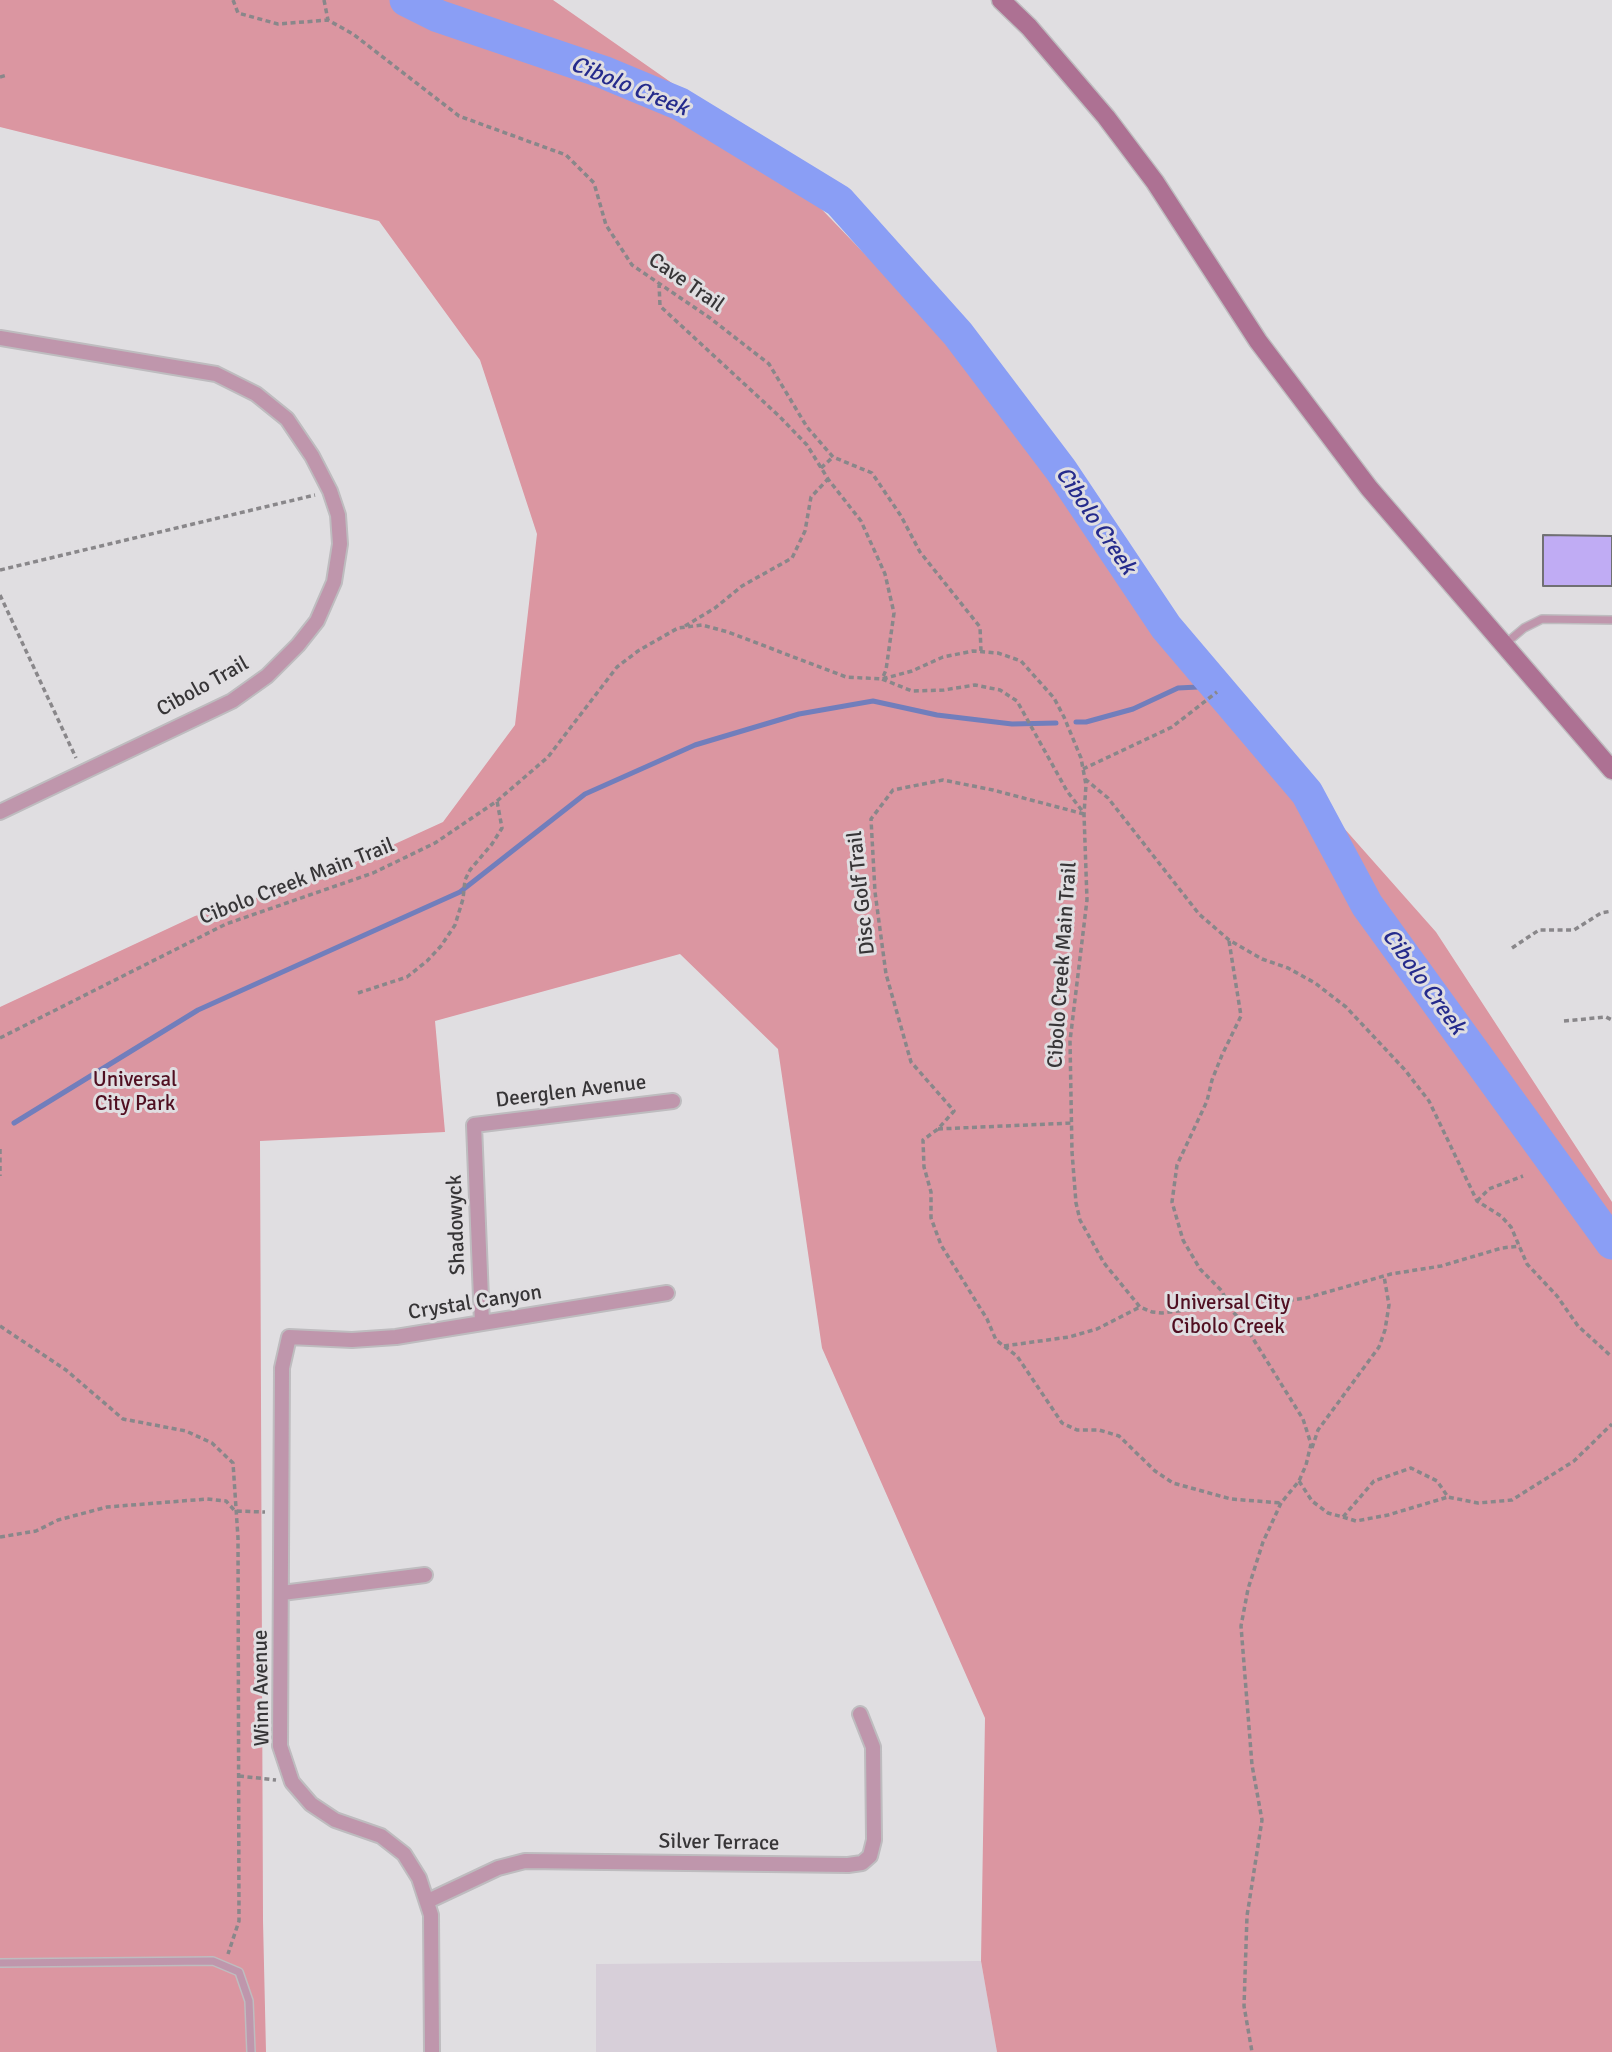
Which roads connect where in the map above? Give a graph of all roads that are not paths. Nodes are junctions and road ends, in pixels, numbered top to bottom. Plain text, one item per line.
1 (1001, 0) edge
2 (0, 338) edge
3 (1612, 620) edge
4 (1504, 645) junction
5 (1612, 770) edge
6 (0, 812) edge
7 (673, 1101) dead end
8 (474, 1125) joint
9 (667, 1293) dead end
10 (482, 1323) junction
11 (289, 1337) joint
12 (425, 1575) dead end
13 (282, 1593) junction
14 (860, 1714) dead end
15 (428, 1901) junction
16 (0, 1963) edge
17 (251, 2052) edge
18 (432, 2052) edge

1 - 4 main road
2 - 6 street, Cibolo Trail
3 - 4 lane
4 - 5 main road
7 - 8 street, Deerglen Avenue
8 - 10 street, Shadowyck
9 - 10 street, Crystal Canyon
10 - 11 street, Crystal Canyon
11 - 13 street, Winn Avenue
12 - 13 street
13 - 15 street, Winn Avenue
14 - 15 street, Silver Terrace
15 - 18 street, Winn Avenue
16 - 17 lane

